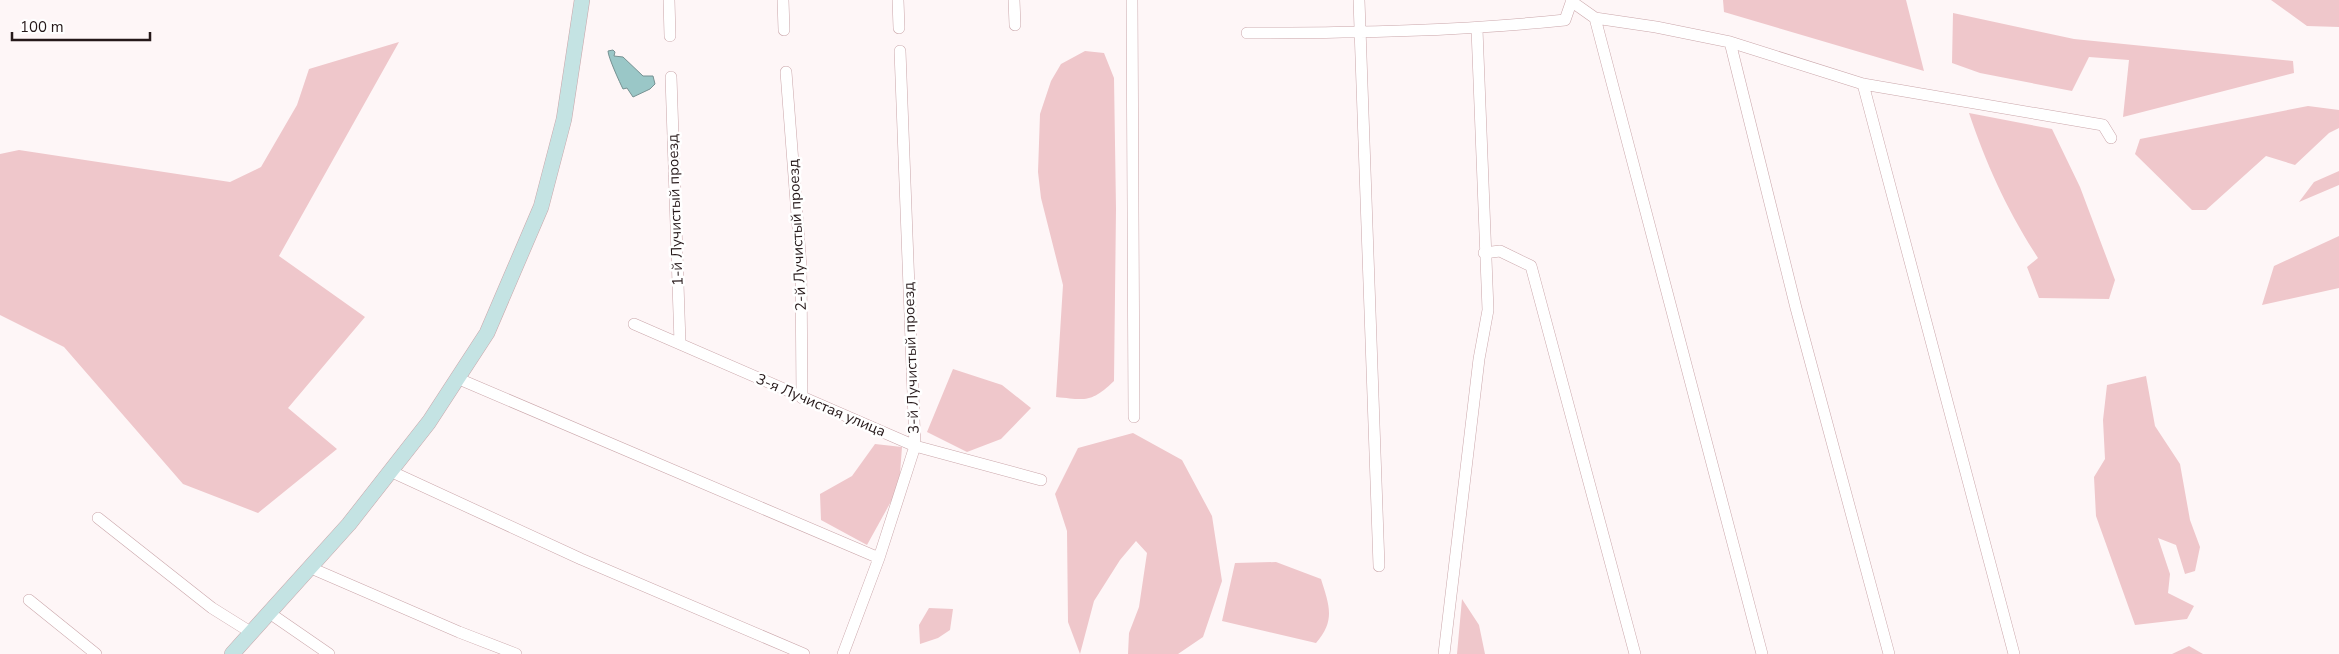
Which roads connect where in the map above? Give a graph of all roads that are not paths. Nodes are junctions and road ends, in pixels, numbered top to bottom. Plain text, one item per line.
1 (582, 0) edge
2 (669, 0) edge
3 (783, 0) edge
4 (898, 0) edge
5 (1014, 0) edge
6 (1132, 0) edge
7 (1359, 0) edge
8 (1571, 0) edge
9 (1595, 18) junction
10 (1015, 25) dead end
11 (899, 28) dead end
12 (1477, 29) junction
13 (784, 30) dead end
14 (1247, 33) dead end
15 (1360, 33) junction
16 (670, 36) dead end
17 (1730, 42) junction
18 (900, 51) dead end
19 (786, 72) dead end
20 (670, 77) dead end
21 (1863, 84) junction
22 (2111, 138) dead end
23 (1484, 252) junction
24 (634, 324) dead end
25 (680, 343) junction
26 (459, 379) junction
27 (802, 398) junction
28 (1134, 417) dead end
29 (915, 446) junction
30 (390, 471) junction
31 (1041, 480) dead end
32 (98, 518) dead end
33 (879, 558) junction
34 (1379, 566) dead end
35 (311, 568) junction
36 (29, 600) dead end
37 (271, 614) junction
38 (252, 633) junction
39 (96, 654) edge
40 (232, 654) edge
41 (329, 654) edge
42 (516, 654) edge
43 (804, 654) edge
44 (843, 654) edge
45 (1444, 654) edge
46 (1635, 654) edge
47 (1762, 654) edge
48 (1889, 654) edge
49 (2014, 654) edge

1 - 26 street
2 - 16 street
3 - 13 street
4 - 11 street
5 - 10 street
6 - 28 street
7 - 15 street
8 - 9 street
8 - 12 street
9 - 17 street
9 - 47 street
12 - 15 street
12 - 23 street
14 - 15 street
15 - 34 street
17 - 21 street
17 - 48 street
18 - 29 street, 3-й Лучистый проезд
19 - 27 street, 2-й Лучистый проезд
20 - 25 street, 1-й Лучистый проезд
21 - 22 street
21 - 49 street
23 - 45 street
23 - 46 street
24 - 25 street, 3-я Лучистая улица
25 - 27 street, 3-я Лучистая улица
26 - 30 street
26 - 33 street
27 - 29 street, 3-я Лучистая улица
29 - 31 street, 3-я Лучистая улица
29 - 33 street, 3-й Лучистый проезд
30 - 35 street
30 - 43 street
32 - 38 street
33 - 44 street, 3-й Лучистый проезд
35 - 37 street
35 - 42 street
36 - 39 street
37 - 38 street
37 - 41 street
38 - 40 street

